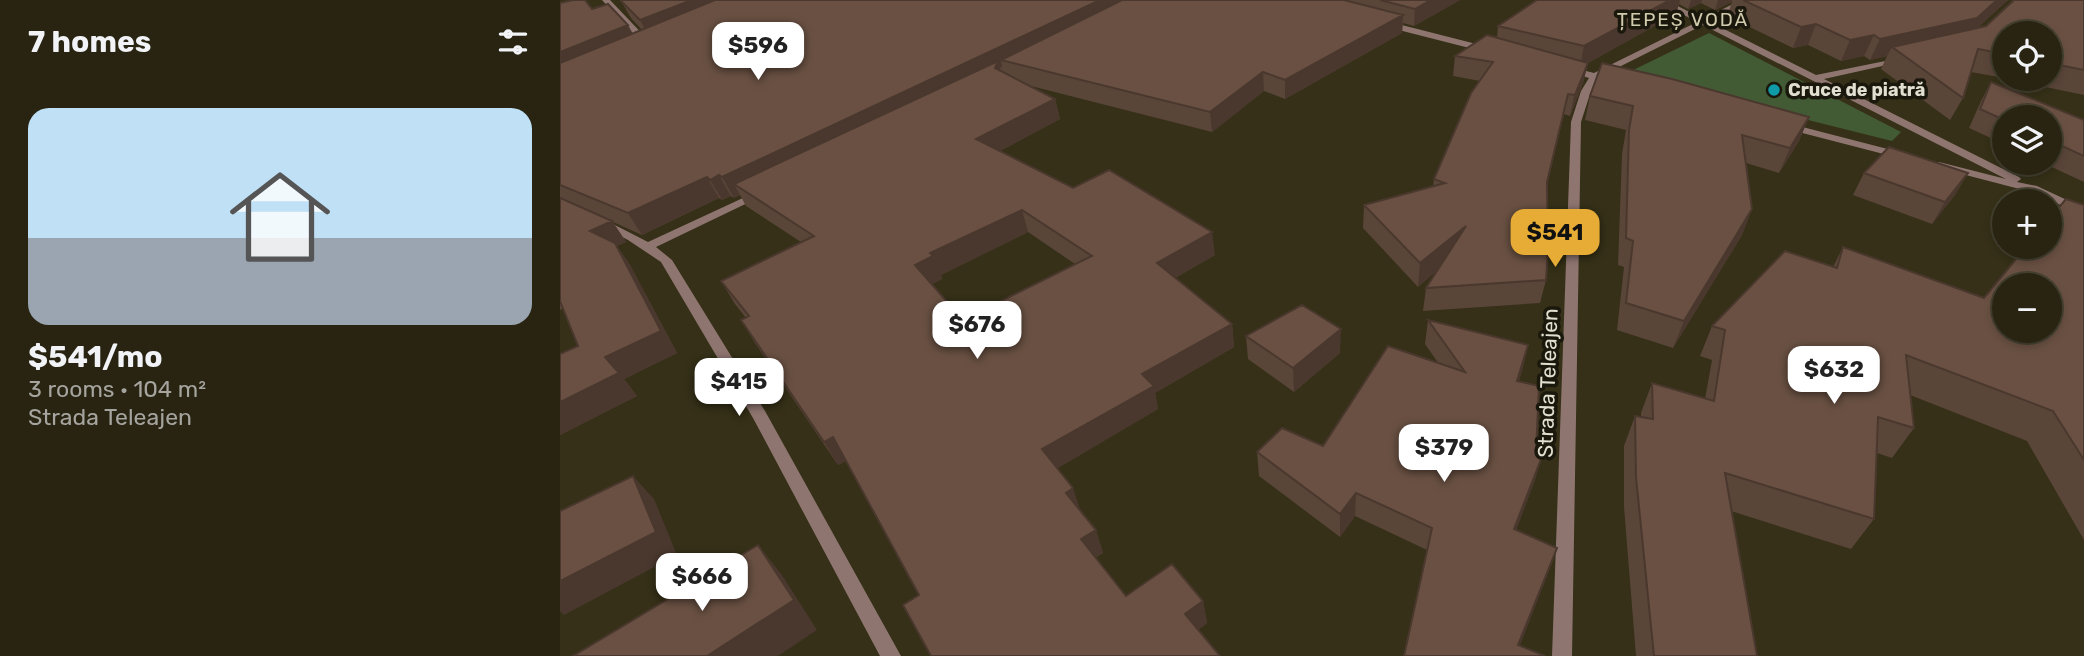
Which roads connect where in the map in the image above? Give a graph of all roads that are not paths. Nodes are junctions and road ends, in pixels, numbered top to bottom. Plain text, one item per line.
1 (606, 0) edge
2 (1660, 0) edge
3 (1747, 0) edge
4 (1704, 21) junction
5 (1380, 23) edge
6 (648, 45) edge
7 (1501, 53) edge
8 (1917, 56) edge
9 (1555, 66) edge
10 (1595, 76) junction
11 (1815, 78) junction
12 (1622, 83) edge
13 (1770, 121) edge
14 (1918, 160) edge
15 (1932, 163) edge
16 (771, 187) edge
17 (2032, 189) edge
18 (2036, 189) edge
19 (2062, 202) edge
20 (2084, 212) edge
21 (584, 216) edge
22 (649, 246) junction
23 (891, 656) edge
24 (1562, 656) edge

1 - 6 street
2 - 4 street
3 - 4 street
4 - 10 street
4 - 11 street
5 - 7 street
8 - 11 street
9 - 10 street
10 - 12 street
10 - 24 street, Strada Teleajen
11 - 18 street
13 - 14 street
15 - 17 street
16 - 22 street
19 - 20 street
21 - 22 street
22 - 23 street

